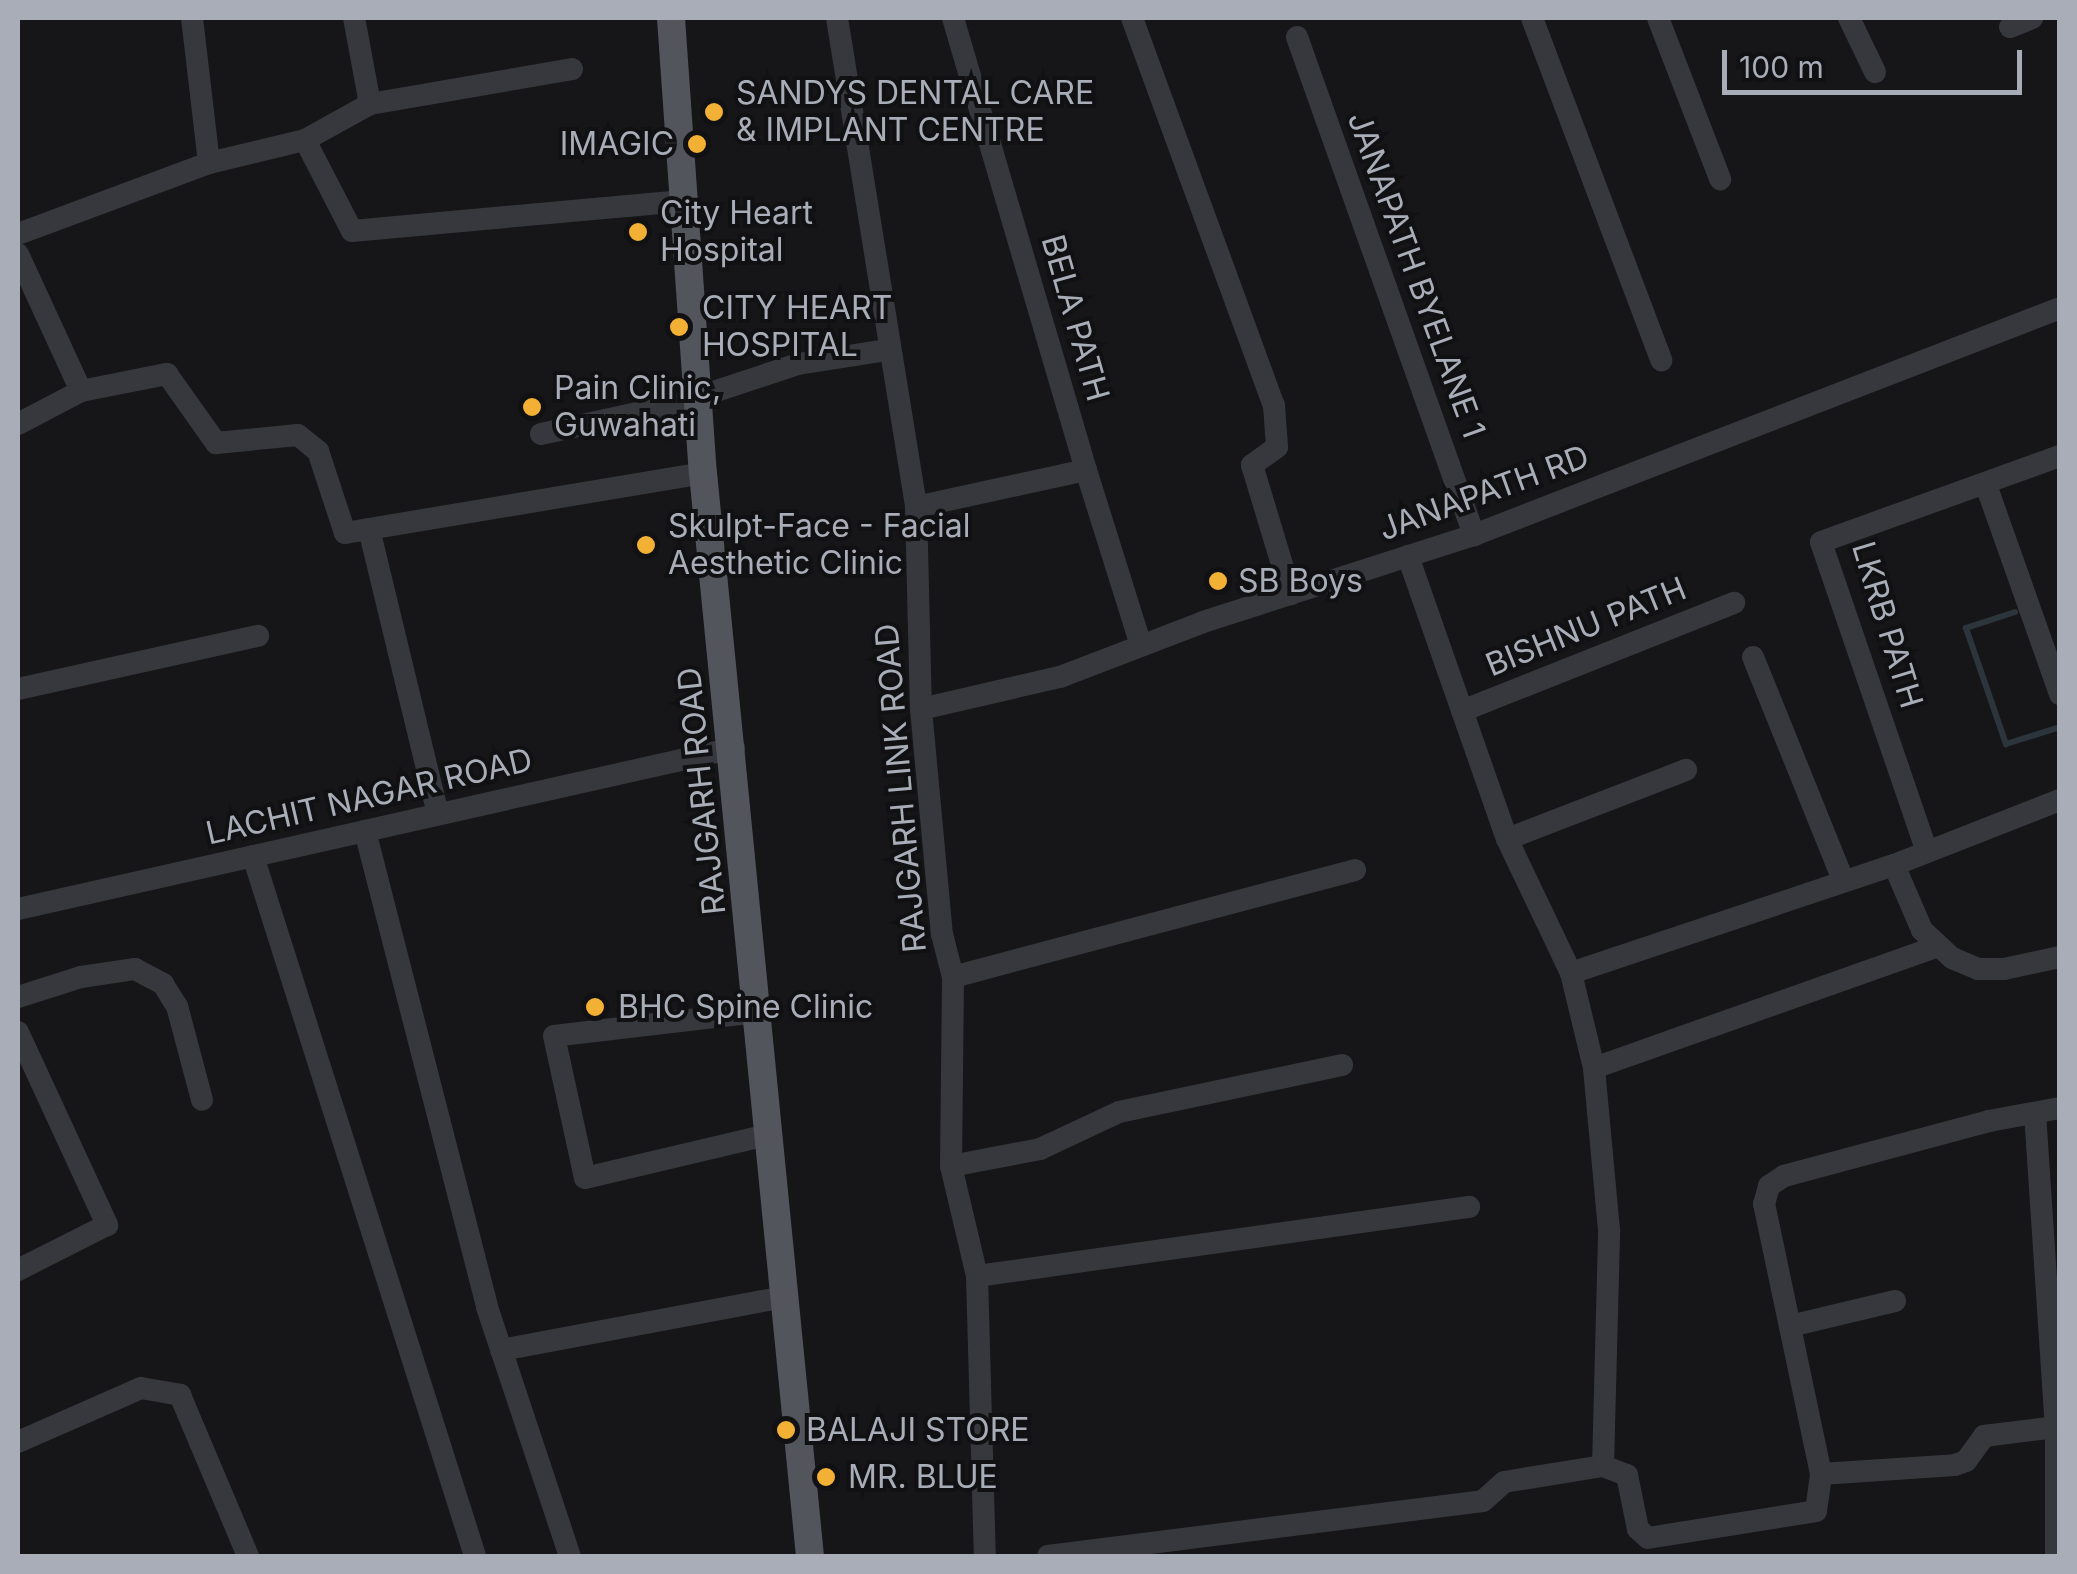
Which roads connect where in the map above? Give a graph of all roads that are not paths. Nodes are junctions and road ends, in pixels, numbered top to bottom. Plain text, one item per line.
1 (192, 18) edge
2 (354, 18) edge
3 (671, 18) edge
4 (838, 18) edge
5 (953, 18) edge
6 (1132, 18) edge
7 (1532, 18) edge
8 (1658, 18) edge
9 (1850, 18) edge
10 (1297, 37) dead end
11 (572, 69) dead end
12 (1875, 72) dead end
13 (370, 104) junction
14 (305, 140) junction
15 (209, 163) junction
16 (1720, 179) dead end
17 (680, 200) junction
18 (18, 234) edge
19 (18, 254) edge
20 (2060, 308) edge
21 (886, 350) junction
22 (1661, 360) dead end
23 (81, 391) junction
24 (702, 392) junction
25 (18, 424) edge
26 (541, 434) dead end
27 (2060, 456) edge
28 (1086, 470) junction
29 (703, 474) junction
30 (1986, 485) junction
31 (916, 507) junction
32 (369, 529) junction
33 (1474, 535) junction
34 (1408, 556) junction
35 (1291, 594) junction
36 (1734, 604) dead end
37 (258, 636) dead end
38 (1140, 646) junction
39 (1753, 656) dead end
40 (18, 689) edge
41 (2060, 694) edge
42 (920, 709) junction
43 (1462, 712) junction
44 (734, 748) junction
45 (1686, 770) dead end
46 (2060, 800) edge
47 (438, 814) junction
48 (365, 831) junction
49 (1507, 839) junction
50 (1926, 849) junction
51 (253, 856) junction
52 (1894, 865) junction
53 (1355, 870) dead end
54 (1843, 880) junction
55 (18, 909) edge
56 (1935, 947) junction
57 (2060, 958) edge
58 (1571, 973) junction
59 (953, 977) junction
60 (18, 997) edge
61 (757, 1012) junction
62 (18, 1032) edge
63 (1342, 1064) dead end
64 (1594, 1068) junction
65 (202, 1100) dead end
66 (2060, 1108) edge
67 (2035, 1112) junction
68 (767, 1136) junction
69 (951, 1166) junction
70 (1469, 1207) dead end
71 (18, 1270) edge
72 (977, 1276) junction
73 (784, 1296) junction
74 (1894, 1301) dead end
75 (1790, 1326) junction
76 (502, 1350) junction
77 (2056, 1427) junction
78 (18, 1442) edge
79 (1603, 1466) junction
80 (1822, 1474) junction
81 (248, 1556) edge
82 (475, 1556) edge
83 (570, 1556) edge
84 (810, 1556) edge
85 (985, 1556) edge
86 (1048, 1556) edge
87 (2056, 1556) edge

1 - 15 street
2 - 13 street
3 - 17 main road, RAJGARH ROAD
4 - 21 street, RAJGARH LINK ROAD
5 - 28 street, BELA PATH
6 - 35 street
7 - 22 street
8 - 16 street
9 - 12 street
10 - 33 street, JANAPATH BYELANE 1
11 - 13 street
13 - 14 street
14 - 15 street
14 - 17 street
15 - 18 street
17 - 24 main road, RAJGARH ROAD
19 - 23 street
20 - 33 street, JANAPATH RD
21 - 24 street
21 - 31 street, RAJGARH LINK ROAD
23 - 25 street
23 - 32 street
24 - 26 street
24 - 29 main road, RAJGARH ROAD
27 - 30 street, LKRB PATH
28 - 31 street
28 - 38 street, BELA PATH
29 - 32 street
29 - 44 main road, RAJGARH ROAD
30 - 41 street
30 - 50 street, LKRB PATH
31 - 42 street, RAJGARH LINK ROAD
32 - 47 street
33 - 34 street, JANAPATH RD
34 - 35 street, JANAPATH RD
34 - 43 street
35 - 38 street, JANAPATH RD
36 - 43 street, BISHNU PATH
37 - 40 street
38 - 42 street, JANAPATH RD
39 - 54 street
42 - 59 street, RAJGARH LINK ROAD
43 - 49 street
44 - 47 street, LACHIT NAGAR ROAD
44 - 61 main road, RAJGARH ROAD
45 - 49 street
46 - 50 street
47 - 48 street, LACHIT NAGAR ROAD
48 - 51 street, LACHIT NAGAR ROAD
48 - 76 street
49 - 58 street
50 - 52 street
51 - 55 street, LACHIT NAGAR ROAD
51 - 82 street
52 - 54 street
52 - 56 street
53 - 59 street
54 - 58 street
56 - 57 street
56 - 64 street
58 - 64 street
59 - 69 street, RAJGARH LINK ROAD
60 - 65 street
61 - 68 main road, RAJGARH ROAD
61 - 68 street
62 - 71 street
63 - 69 street
64 - 79 street
66 - 67 street
67 - 75 street
67 - 77 street
68 - 73 main road, RAJGARH ROAD
69 - 72 street, RAJGARH LINK ROAD
70 - 72 street
72 - 85 street, RAJGARH LINK ROAD
73 - 76 street
73 - 84 main road, RAJGARH ROAD
74 - 75 street
75 - 80 street
76 - 83 street
77 - 80 street
77 - 87 street
78 - 81 street
79 - 80 street
79 - 86 street

